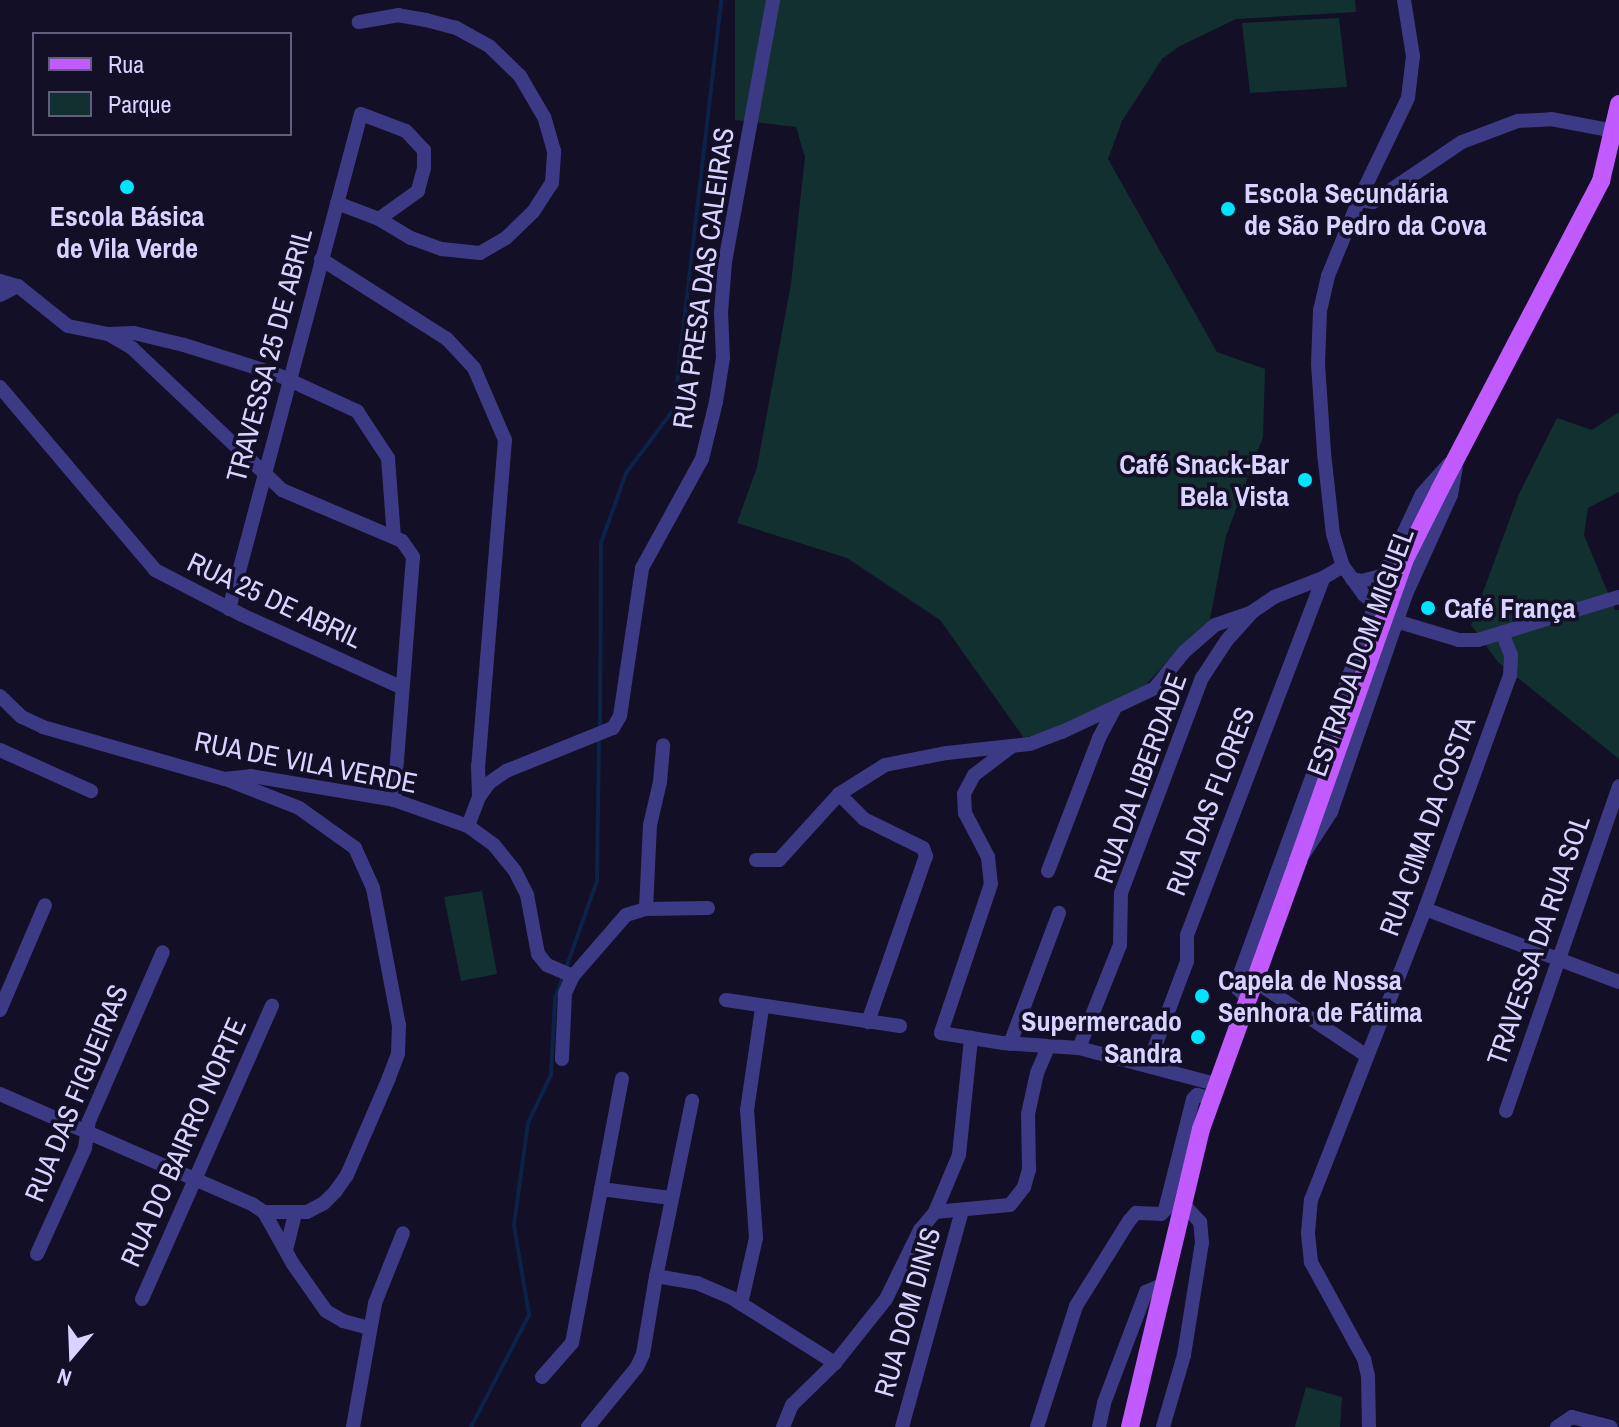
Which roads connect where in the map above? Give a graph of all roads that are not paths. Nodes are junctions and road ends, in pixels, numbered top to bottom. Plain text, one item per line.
1 (773, 0) edge
2 (1404, 0) edge
3 (359, 22) dead end
4 (1619, 104) edge
5 (1617, 131) edge
6 (1359, 200) junction
7 (337, 203) junction
8 (379, 219) junction
9 (321, 259) junction
10 (0, 281) edge
11 (18, 286) junction
12 (0, 295) edge
13 (108, 334) junction
14 (288, 380) junction
15 (0, 387) edge
16 (1458, 455) junction
17 (263, 474) junction
18 (394, 537) junction
19 (1347, 572) junction
20 (1384, 575) junction
21 (1323, 578) junction
22 (1619, 597) edge
23 (1377, 606) junction
24 (229, 609) junction
25 (1252, 612) junction
26 (1399, 622) junction
27 (1502, 633) junction
28 (401, 687) junction
29 (0, 696) edge
30 (1114, 710) junction
31 (0, 714) edge
32 (22, 717) junction
33 (663, 745) dead end
34 (1011, 747) junction
35 (0, 750) edge
36 (224, 779) junction
37 (1619, 786) edge
38 (91, 791) dead end
39 (839, 794) junction
40 (479, 797) junction
41 (394, 800) junction
42 (468, 826) junction
43 (756, 860) dead end
44 (1298, 861) junction
45 (1048, 871) dead end
46 (45, 905) dead end
47 (708, 908) dead end
48 (646, 909) junction
49 (1425, 909) junction
50 (1059, 913) dead end
51 (163, 952) dead end
52 (1558, 958) junction
53 (567, 973) junction
54 (1619, 982) edge
55 (1250, 989) junction
56 (726, 1000) dead end
57 (272, 1005) dead end
58 (762, 1008) junction
59 (0, 1010) edge
60 (868, 1022) junction
61 (900, 1026) dead end
62 (971, 1038) junction
63 (1010, 1044) junction
64 (1048, 1047) junction
65 (1079, 1048) junction
66 (1367, 1056) junction
67 (562, 1059) dead end
68 (1148, 1065) junction
69 (622, 1079) dead end
70 (1212, 1091) junction
71 (0, 1094) edge
72 (692, 1101) dead end
73 (1506, 1111) dead end
74 (87, 1132) junction
75 (196, 1179) junction
76 (601, 1189) junction
77 (670, 1198) junction
78 (1183, 1204) junction
79 (962, 1211) junction
80 (264, 1212) junction
81 (935, 1212) junction
82 (295, 1215) junction
83 (403, 1233) dead end
84 (286, 1250) junction
85 (37, 1254) dead end
86 (656, 1277) junction
87 (1166, 1283) junction
88 (142, 1299) dead end
89 (741, 1304) junction
90 (370, 1328) junction
91 (835, 1363) junction
92 (542, 1377) dead end
93 (353, 1427) edge
94 (588, 1427) edge
95 (783, 1427) edge
96 (902, 1427) edge
97 (1037, 1427) edge
98 (1099, 1427) edge
99 (1130, 1427) edge
100 (1163, 1427) edge
101 (1369, 1427) edge
102 (1557, 1427) edge
103 (1611, 1427) edge

1 - 40 street, RUA PRESA DAS CALEIRAS
2 - 6 street
3 - 8 street
4 - 5 main road, ESTRADA DOM MIGUEL
5 - 6 street
5 - 16 main road, ESTRADA DOM MIGUEL
6 - 19 street
7 - 8 street
7 - 8 street, TRAVESSA 25 DE ABRIL
7 - 9 street, TRAVESSA 25 DE ABRIL
9 - 14 street, TRAVESSA 25 DE ABRIL
9 - 40 street
10 - 11 street
11 - 12 street
11 - 13 street
13 - 14 street
13 - 17 street
14 - 17 street, TRAVESSA 25 DE ABRIL
14 - 18 street
15 - 24 street, RUA 25 DE ABRIL
16 - 20 street, ESTRADA DOM MIGUEL
16 - 26 street, ESTRADA DOM MIGUEL
16 - 44 main road, ESTRADA DOM MIGUEL, bridge
17 - 18 street
17 - 24 street, TRAVESSA 25 DE ABRIL
18 - 28 street
19 - 20 street, ESTRADA DOM MIGUEL
19 - 21 street
19 - 23 street
20 - 23 street, ESTRADA DOM MIGUEL
21 - 25 street, RUA DA LIBERDADE
21 - 68 street, RUA DAS FLORES
22 - 27 street
23 - 26 street
23 - 55 street, ESTRADA DOM MIGUEL
24 - 28 street, RUA 25 DE ABRIL
25 - 30 street
25 - 65 street, RUA DA LIBERDADE
26 - 27 street
26 - 44 street, ESTRADA DOM MIGUEL
27 - 49 street, RUA CIMA DA COSTA
28 - 41 street
29 - 32 street, RUA DE VILA VERDE
30 - 34 street
30 - 45 street
31 - 32 street
32 - 36 street, RUA DE VILA VERDE
33 - 48 street
34 - 39 street
34 - 62 street
35 - 38 street
36 - 41 street, RUA DE VILA VERDE
36 - 82 street
37 - 52 street, TRAVESSA DA RUA SOL
39 - 43 street
39 - 60 street
40 - 42 street
41 - 42 street, RUA DE VILA VERDE
42 - 53 street, RUA DE VILA VERDE
44 - 55 main road, ESTRADA DOM MIGUEL
46 - 59 street
47 - 48 street
48 - 53 street
49 - 52 street
49 - 66 street, RUA CIMA DA COSTA
50 - 63 street
51 - 74 street, RUA DAS FIGUEIRAS
52 - 54 street
52 - 73 street, TRAVESSA DA RUA SOL
53 - 67 street
55 - 66 street
55 - 70 main road, ESTRADA DOM MIGUEL
56 - 58 street
57 - 75 street, RUA DO BAIRRO NORTE
58 - 60 street
58 - 89 street
60 - 61 street
62 - 63 street
62 - 81 street
63 - 64 street
64 - 65 street
64 - 79 street
65 - 68 street
66 - 101 street, RUA CIMA DA COSTA
68 - 70 street
69 - 76 street
70 - 78 main road, ESTRADA DOM MIGUEL
70 - 97 street
71 - 74 street
72 - 77 street
74 - 75 street
74 - 85 street, RUA DAS FIGUEIRAS
75 - 80 street
75 - 88 street, RUA DO BAIRRO NORTE
76 - 77 street
76 - 92 street
77 - 86 street
78 - 87 main road, ESTRADA DOM MIGUEL
78 - 100 street
79 - 81 street
79 - 96 street, RUA DOM DINIS
80 - 82 street
80 - 84 street
81 - 91 street
82 - 84 street
83 - 90 street
84 - 90 street
86 - 89 street
86 - 94 street
87 - 98 street
87 - 99 main road, ESTRADA DOM MIGUEL
89 - 91 street
90 - 93 street
91 - 95 street
102 - 103 street

